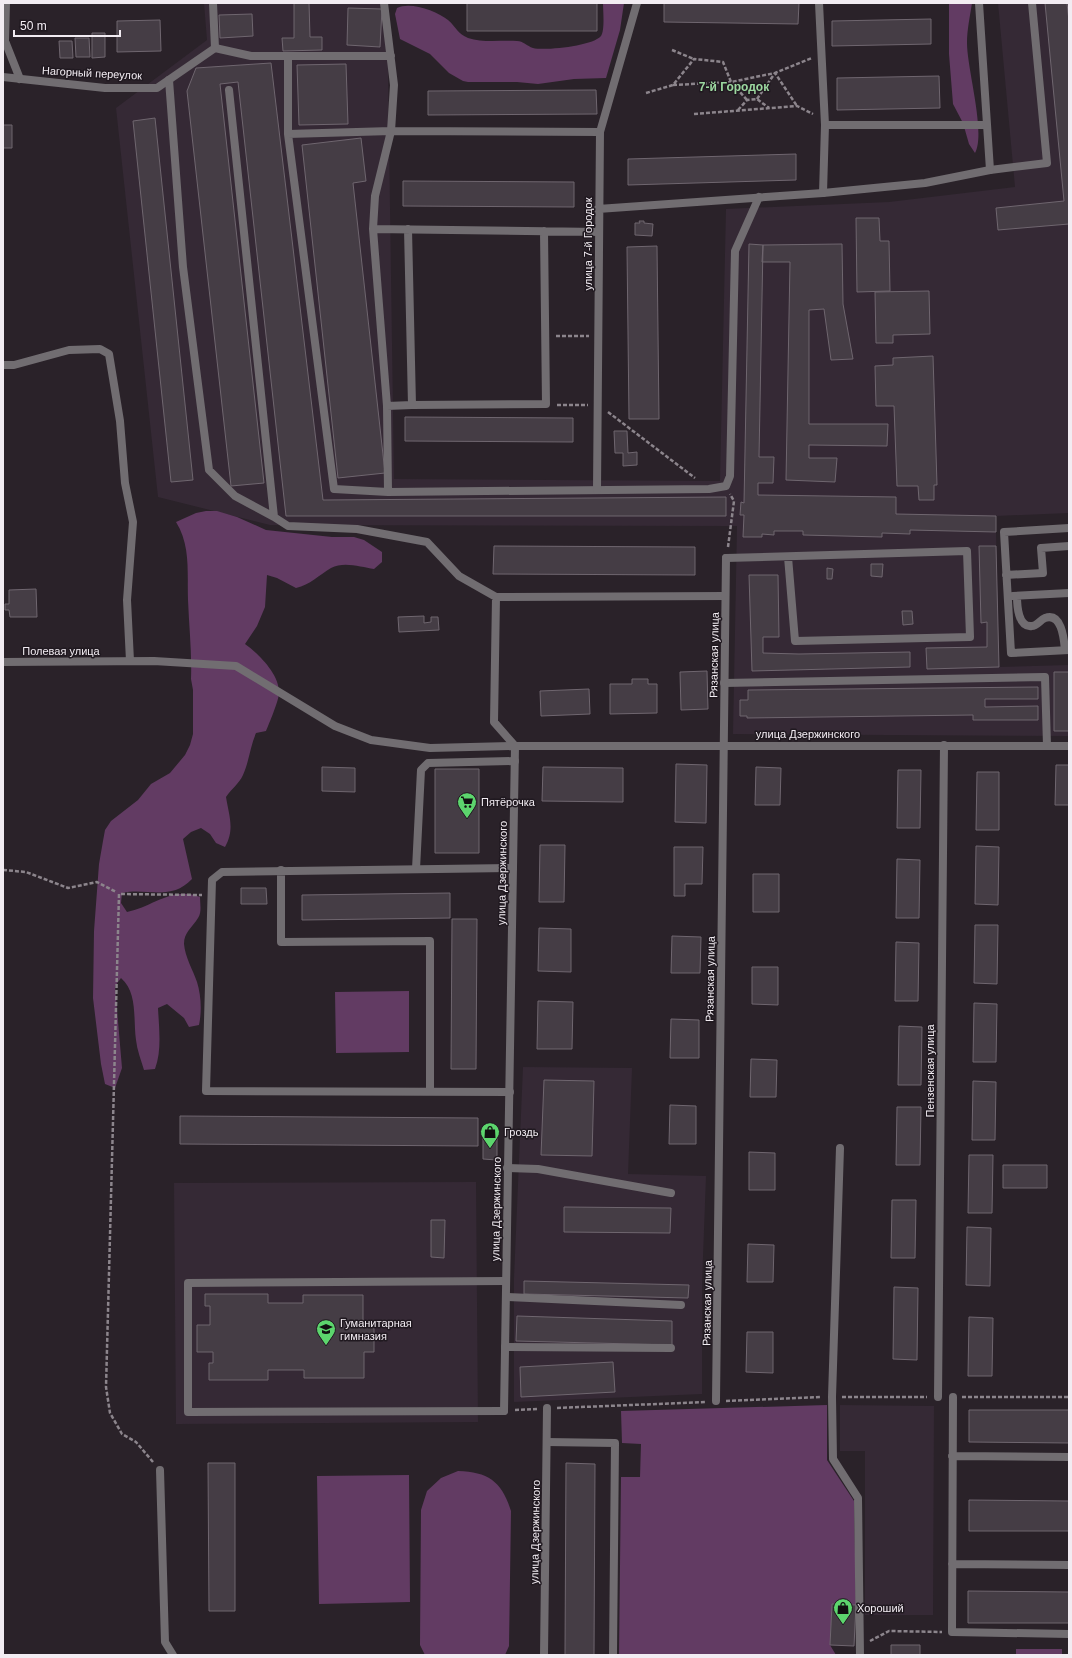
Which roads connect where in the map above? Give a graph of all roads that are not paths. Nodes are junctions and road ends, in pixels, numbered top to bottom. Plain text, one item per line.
1 (6, 3) edge
2 (213, 3) edge
3 (384, 3) edge
4 (637, 3) edge
5 (819, 3) edge
6 (979, 3) edge
7 (1032, 3) edge
8 (215, 48) junction
9 (391, 56) junction
10 (288, 57) junction
11 (3, 77) edge
12 (20, 80) junction
13 (169, 80) junction
14 (229, 90) dead end
15 (825, 122) junction
16 (986, 125) junction
17 (391, 131) junction
18 (600, 132) junction
19 (288, 134) junction
20 (990, 170) junction
21 (823, 193) junction
22 (759, 197) junction
23 (598, 209) junction
24 (373, 229) junction
25 (408, 229) junction
26 (544, 231) junction
27 (599, 232) junction
28 (3, 366) edge
29 (412, 405) junction
30 (387, 406) junction
31 (597, 490) junction
32 (388, 492) junction
33 (274, 517) junction
34 (1069, 528) edge
35 (1069, 546) edge
36 (788, 557) junction
37 (1006, 575) junction
38 (1069, 593) edge
39 (725, 596) junction
40 (1008, 596) junction
41 (1017, 596) junction
42 (496, 597) junction
43 (1067, 650) edge
44 (130, 661) junction
45 (3, 662) edge
46 (724, 683) junction
47 (724, 745) junction
48 (944, 745) junction
49 (515, 746) junction
50 (1047, 746) junction
51 (1069, 746) edge
52 (515, 761) junction
53 (513, 868) junction
54 (416, 869) junction
55 (281, 870) junction
56 (430, 1092) junction
57 (510, 1092) junction
58 (840, 1148) dead end
59 (507, 1168) junction
60 (671, 1194) dead end
61 (506, 1281) junction
62 (506, 1297) junction
63 (681, 1306) dead end
64 (505, 1347) junction
65 (671, 1348) dead end
66 (938, 1397) dead end
67 (953, 1397) dead end
68 (716, 1401) road end
69 (547, 1408) road end
70 (547, 1442) junction
71 (952, 1456) junction
72 (1069, 1457) edge
73 (160, 1470) road end
74 (952, 1564) junction
75 (1069, 1565) edge
76 (1069, 1634) edge
77 (173, 1655) edge
78 (544, 1655) edge
79 (613, 1655) edge
80 (860, 1655) edge

1 - 12 street
2 - 8 street
3 - 9 street
4 - 18 street, улица 7-й Городок
5 - 15 street
6 - 16 street
7 - 20 street
8 - 10 street
8 - 13 street, Нагорный переулок
9 - 10 street
9 - 17 street
10 - 19 street
11 - 12 street, Нагорный переулок
12 - 13 street, Нагорный переулок
13 - 33 street
14 - 33 street
15 - 16 street
15 - 21 street
16 - 20 street
17 - 18 street
17 - 19 street
17 - 24 street
18 - 23 street, улица 7-й Городок
19 - 32 street
20 - 21 street
21 - 22 street
22 - 23 street
22 - 31 street
23 - 27 street, улица 7-й Городок
24 - 25 street
24 - 30 street
25 - 26 street
25 - 29 street
26 - 27 street
26 - 29 street
27 - 31 street, улица 7-й Городок
28 - 44 street
29 - 30 street
30 - 32 street
31 - 32 street
33 - 42 street
34 - 37 street
35 - 37 street
36 - 36 street
36 - 39 street, Рязанская улица
37 - 40 street
38 - 41 street
39 - 42 street
39 - 46 street, Рязанская улица
40 - 41 street
40 - 43 street
41 - 43 street
42 - 49 street
44 - 45 street, Полевая улица
44 - 49 street, Полевая улица
46 - 47 street, Рязанская улица
46 - 50 street
47 - 48 street, улица Дзержинского
47 - 49 street, улица Дзержинского
47 - 68 street, Рязанская улица
48 - 50 street, улица Дзержинского
48 - 66 street, Пензенская улица
49 - 52 street, улица Дзержинского
50 - 51 street, улица Дзержинского
52 - 53 street, улица Дзержинского
52 - 54 street
53 - 54 street
53 - 57 street, улица Дзержинского
54 - 55 street
55 - 56 street
55 - 56 street
56 - 57 street
57 - 59 street, улица Дзержинского
58 - 80 street
59 - 60 street
59 - 61 street, улица Дзержинского
61 - 62 street, улица Дзержинского
61 - 64 street, улица Дзержинского
62 - 63 street
62 - 64 street, улица Дзержинского
64 - 65 street
67 - 71 street
69 - 70 street, улица Дзержинского
70 - 78 street, улица Дзержинского
70 - 79 street
71 - 72 street
71 - 74 street
73 - 77 street
74 - 75 street
74 - 76 street

